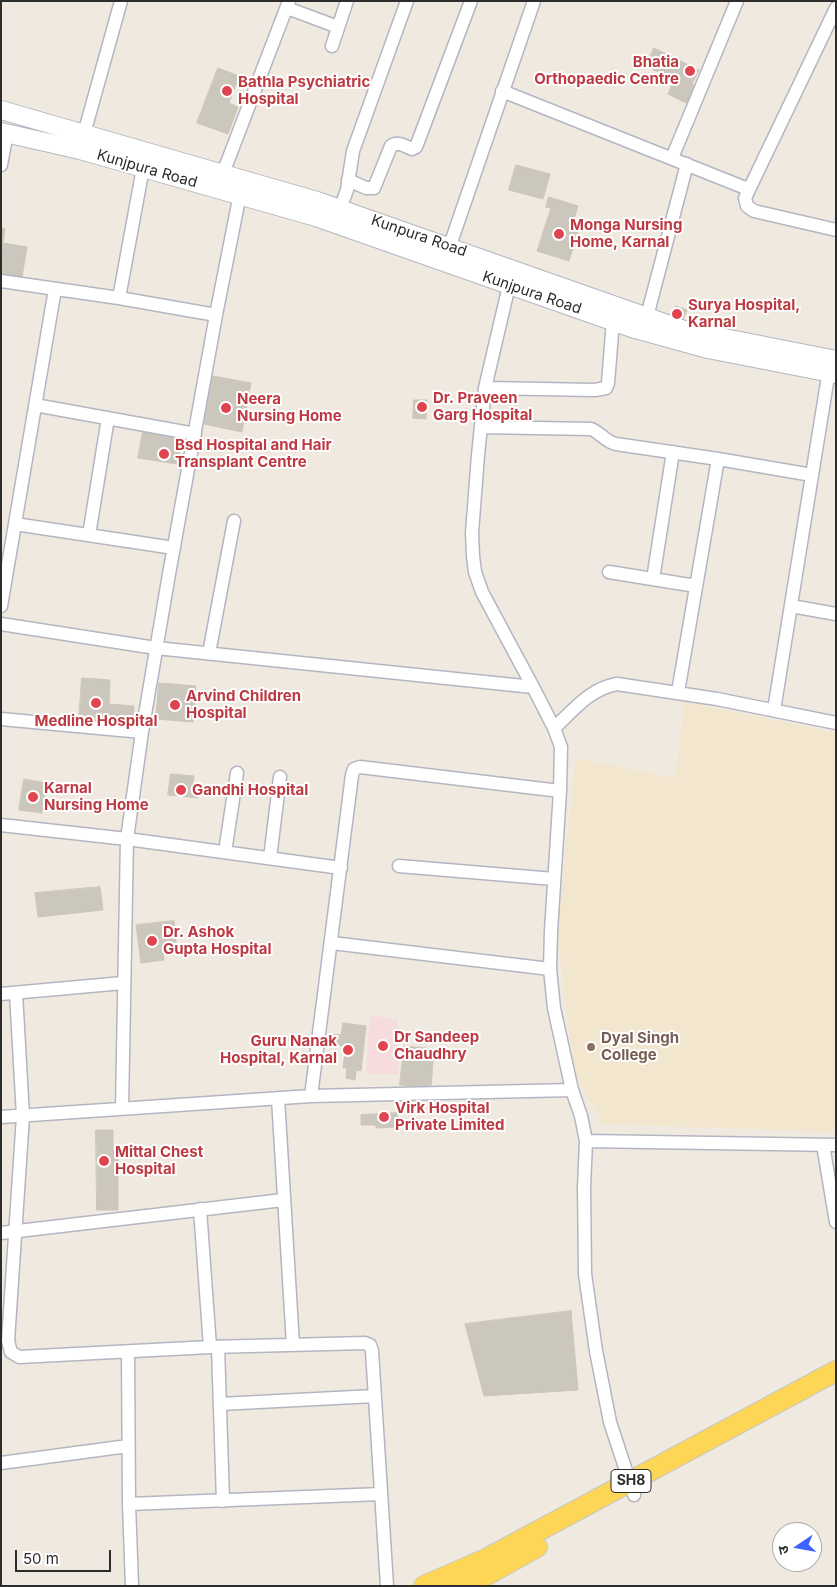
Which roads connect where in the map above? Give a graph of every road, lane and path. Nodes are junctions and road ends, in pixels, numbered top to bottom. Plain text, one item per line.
1 (120, 1) edge
2 (347, 1) edge
3 (408, 1) edge
4 (471, 1) edge
5 (534, 1) edge
6 (737, 1) edge
7 (288, 4) edge
8 (836, 8) edge
9 (338, 27) junction
10 (332, 46) dead end
11 (502, 91) junction
12 (1, 110) edge
13 (4, 133) edge
14 (82, 142) junction
15 (672, 158) junction
16 (687, 164) junction
17 (1, 165) edge
18 (143, 168) junction
19 (348, 180) junction
20 (220, 181) junction
21 (242, 188) junction
22 (748, 189) junction
23 (340, 208) junction
24 (836, 230) edge
25 (447, 255) junction
26 (511, 277) junction
27 (1, 281) edge
28 (55, 289) junction
29 (119, 298) junction
30 (216, 315) junction
31 (613, 321) junction
32 (645, 324) junction
33 (833, 366) edge
34 (485, 388) junction
35 (35, 405) junction
36 (108, 418) junction
37 (481, 427) junction
38 (195, 434) junction
39 (673, 452) junction
40 (718, 459) junction
41 (812, 475) junction
42 (234, 521) dead end
43 (15, 524) junction
44 (89, 535) junction
45 (174, 548) junction
46 (609, 572) dead end
47 (653, 579) junction
48 (696, 586) junction
49 (1, 606) edge
50 (791, 606) junction
51 (836, 614) edge
52 (1, 624) edge
53 (156, 648) junction
54 (209, 654) junction
55 (534, 687) junction
56 (678, 692) junction
57 (774, 710) junction
58 (1, 719) edge
59 (836, 723) edge
60 (554, 728) junction
61 (142, 732) junction
62 (237, 773) dead end
63 (280, 777) dead end
64 (560, 791) junction
65 (1, 825) edge
66 (127, 839) junction
67 (225, 852) junction
68 (270, 858) junction
69 (399, 866) dead end
70 (341, 868) junction
71 (554, 879) junction
72 (332, 942) junction
73 (550, 969) junction
74 (124, 983) junction
75 (16, 993) junction
76 (1, 994) edge
77 (572, 1090) junction
78 (311, 1096) junction
79 (278, 1098) junction
80 (122, 1108) junction
81 (23, 1116) junction
82 (1, 1117) edge
83 (586, 1141) junction
84 (829, 1145) edge
85 (283, 1200) junction
86 (200, 1209) junction
87 (836, 1222) edge
88 (15, 1231) junction
89 (1, 1233) edge
90 (293, 1345) junction
91 (214, 1347) junction
92 (128, 1352) junction
93 (836, 1371) edge
94 (836, 1386) edge
95 (374, 1396) junction
96 (220, 1404) junction
97 (733, 1434) junction
98 (128, 1446) junction
99 (1, 1463) edge
100 (631, 1489) junction
101 (381, 1494) junction
102 (223, 1501) junction
103 (129, 1504) junction
104 (132, 1586) edge
105 (386, 1586) edge
106 (424, 1586) edge
107 (464, 1586) edge

1 - 14 street
2 - 9 street
3 - 19 street
4 - 19 street
5 - 11 street
6 - 15 street
7 - 9 street
7 - 20 street
8 - 22 street
9 - 10 street
11 - 15 street
11 - 25 street
12 - 14 street
13 - 14 street, Kunjpura Road
13 - 17 street
14 - 18 street, Kunjpura Road
14 - 20 street
15 - 16 street
16 - 22 street
16 - 32 street
18 - 20 street, Kunjpura Road
18 - 29 street
19 - 23 street
20 - 21 street, Kunjpura Road
21 - 23 street, Kunpura Road
21 - 25 street, Kunjpura Road
21 - 30 street
22 - 24 street
23 - 25 street, Kunpura Road
25 - 26 street, Kunjpura Road
26 - 31 street, Kunjpura Road
26 - 32 street
26 - 34 street
27 - 28 street
28 - 29 street
28 - 35 street
29 - 30 street
30 - 38 street
31 - 32 street, Kunjpura Road
31 - 34 street
32 - 33 street, Kunjpura Road
33 - 41 street
34 - 37 street
35 - 36 street
35 - 43 street
36 - 38 street
36 - 44 street
37 - 39 street
37 - 55 street
38 - 45 street
39 - 40 street
39 - 47 street
40 - 41 street
40 - 48 street
41 - 50 street
42 - 54 street
43 - 44 street
43 - 49 street
44 - 45 street
45 - 53 street
46 - 47 street
47 - 48 street
48 - 56 street
50 - 51 street
50 - 57 street
52 - 53 street
53 - 54 street
53 - 61 street
54 - 55 street
55 - 60 street
56 - 57 street
56 - 60 street
57 - 59 street
58 - 61 street
60 - 64 street
61 - 66 street
62 - 67 street
63 - 68 street
64 - 70 street
64 - 71 street
65 - 66 street
66 - 67 street
66 - 74 street
67 - 68 street
68 - 70 street
69 - 71 street
70 - 72 street
71 - 73 street
72 - 73 street
72 - 78 street
73 - 77 street
74 - 75 street
74 - 80 street
75 - 76 street
75 - 81 street
77 - 78 street
77 - 83 street
78 - 79 street
79 - 80 street
79 - 85 street
80 - 81 street
81 - 82 street
81 - 88 street
83 - 84 street
83 - 100 street
84 - 87 street
85 - 86 street
85 - 90 street
86 - 88 street
86 - 91 street
88 - 89 street
88 - 92 street
90 - 91 street
90 - 95 street
91 - 92 street
91 - 96 street
92 - 98 street
93 - 97 main road, SH8
94 - 97 main road, SH8
95 - 96 street
95 - 101 street
96 - 102 street
97 - 100 main road, SH8
98 - 99 street
98 - 103 street
100 - 106 main road, SH8
100 - 107 main road, SH8
101 - 102 street
101 - 105 street
102 - 103 street
103 - 104 street

